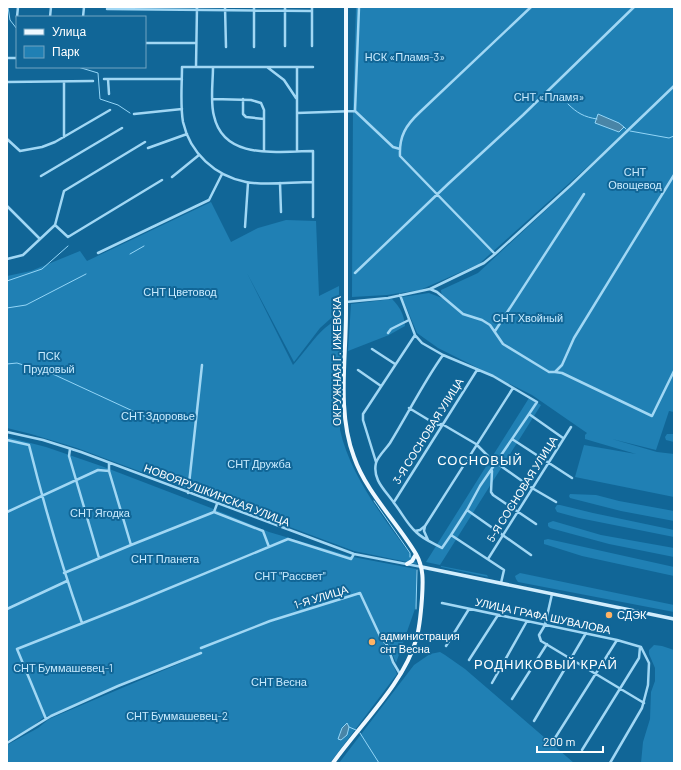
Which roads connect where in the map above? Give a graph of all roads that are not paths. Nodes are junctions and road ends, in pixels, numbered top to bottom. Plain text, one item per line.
1 (197, 7) edge
2 (346, 7) edge
3 (359, 7) edge
4 (531, 7) edge
5 (634, 7) edge
6 (107, 9) dead end
7 (225, 9) edge
8 (254, 9) edge
9 (285, 9) edge
10 (312, 9) edge
11 (197, 11) junction
12 (146, 43) edge
13 (196, 43) junction
14 (285, 46) dead end
15 (312, 46) dead end
16 (226, 47) dead end
17 (254, 47) dead end
18 (196, 67) junction
19 (213, 67) junction
20 (266, 67) junction
21 (297, 67) junction
22 (313, 67) dead end
23 (104, 79) dead end
24 (108, 79) junction
25 (182, 79) junction
26 (93, 81) dead end
27 (7, 82) edge
28 (64, 82) junction
29 (674, 86) edge
30 (108, 94) dead end
31 (213, 99) junction
32 (297, 99) junction
33 (243, 100) junction
34 (182, 109) junction
35 (110, 110) dead end
36 (346, 111) junction
37 (356, 111) junction
38 (297, 113) junction
39 (134, 114) dead end
40 (264, 119) junction
41 (122, 128) dead end
42 (187, 134) junction
43 (64, 137) junction
44 (7, 138) edge
45 (145, 142) dead end
46 (148, 148) dead end
47 (400, 148) junction
48 (264, 151) junction
49 (296, 151) junction
50 (199, 155) junction
51 (222, 174) junction
52 (674, 175) edge
53 (41, 176) dead end
54 (172, 177) dead end
55 (162, 180) dead end
56 (248, 182) junction
57 (313, 182) junction
58 (280, 183) junction
59 (437, 194) junction
60 (584, 194) dead end
61 (7, 206) edge
62 (281, 212) dead end
63 (313, 217) dead end
64 (55, 225) junction
65 (245, 227) dead end
66 (40, 239) junction
67 (98, 253) dead end
68 (495, 254) junction
69 (7, 259) edge
70 (355, 273) dead end
71 (430, 289) junction
72 (400, 296) junction
73 (346, 302) junction
74 (409, 320) junction
75 (496, 331) junction
76 (388, 333) dead end
77 (415, 335) junction
78 (372, 349) dead end
79 (443, 355) junction
80 (396, 364) junction
81 (202, 366) dead end
82 (358, 370) dead end
83 (477, 370) junction
84 (555, 372) junction
85 (674, 372) edge
86 (381, 386) junction
87 (513, 388) junction
88 (409, 408) junction
89 (529, 414) junction
90 (442, 424) junction
91 (571, 427) dead end
92 (7, 432) edge
93 (564, 438) junction
94 (512, 439) junction
95 (7, 440) edge
96 (476, 444) junction
97 (70, 449) junction
98 (376, 462) junction
99 (496, 462) junction
100 (110, 463) junction
101 (548, 463) junction
102 (492, 469) junction
103 (109, 471) junction
104 (572, 478) dead end
105 (76, 481) junction
106 (532, 488) junction
107 (188, 493) junction
108 (42, 496) junction
109 (394, 502) junction
110 (556, 502) dead end
111 (217, 504) junction
112 (467, 510) junction
113 (518, 511) junction
114 (7, 512) edge
115 (214, 512) junction
116 (536, 524) dead end
117 (425, 526) junction
118 (415, 531) junction
119 (452, 535) junction
120 (503, 535) junction
121 (429, 541) junction
122 (131, 545) junction
123 (269, 547) junction
124 (354, 554) junction
125 (416, 554) junction
126 (531, 555) dead end
127 (99, 558) junction
128 (488, 559) junction
129 (407, 564) junction
130 (422, 567) junction
131 (64, 573) junction
132 (68, 581) junction
133 (501, 583) junction
134 (552, 594) junction
135 (442, 603) dead end
136 (7, 609) edge
137 (469, 609) junction
138 (498, 615) junction
139 (674, 619) edge
140 (527, 621) junction
141 (82, 623) junction
142 (544, 625) junction
143 (586, 633) junction
144 (617, 640) junction
145 (547, 644) junction
146 (446, 646) dead end
147 (640, 647) junction
148 (201, 648) dead end
149 (201, 653) dead end
150 (571, 659) junction
151 (469, 660) dead end
152 (401, 674) junction
153 (596, 674) junction
154 (492, 682) dead end
155 (620, 689) junction
156 (512, 699) dead end
157 (644, 703) junction
158 (46, 719) junction
159 (534, 721) dead end
160 (555, 738) dead end
161 (7, 743) edge
162 (582, 750) dead end
163 (333, 763) edge
164 (610, 763) edge

1 - 11 street
2 - 36 main road, ОКРУЖНАЯ Г. ИЖЕВСКА
3 - 37 street
4 - 47 street
5 - 59 street
6 - 11 street
7 - 8 street
7 - 11 street
7 - 16 street
8 - 9 street
8 - 17 street
9 - 10 street
9 - 14 street
10 - 15 street
11 - 13 street
12 - 13 street
13 - 18 street
18 - 19 street
18 - 25 street
19 - 20 street
19 - 31 street
20 - 21 street
20 - 32 street
21 - 22 street
21 - 32 street
23 - 24 street
24 - 25 street
24 - 30 street
25 - 34 street
26 - 28 street
27 - 28 street
28 - 43 street
29 - 68 street
31 - 33 street
31 - 48 street
32 - 38 street
33 - 40 street
33 - 40 street
34 - 39 street
34 - 42 street
35 - 43 street
36 - 37 street
36 - 38 street
36 - 73 main road, ОКРУЖНАЯ Г. ИЖЕВСКА
37 - 47 street
38 - 49 street
40 - 48 street
41 - 53 street
42 - 46 street
42 - 50 street
43 - 44 street
45 - 64 street
47 - 59 street
48 - 49 street
49 - 57 street
50 - 51 street
50 - 54 street
51 - 56 street
51 - 67 street
52 - 84 street
55 - 64 street
56 - 58 street
56 - 65 street
57 - 58 street
57 - 63 street
58 - 62 street
59 - 68 street
59 - 70 street
60 - 75 street
61 - 66 street
64 - 66 street
66 - 69 street
68 - 71 street
71 - 72 street
71 - 75 street
72 - 73 street
72 - 74 street
73 - 125 main road, ОКРУЖНАЯ Г. ИЖЕВСКА
74 - 76 street
74 - 77 street
75 - 84 street
77 - 79 street
77 - 80 street
78 - 80 street
79 - 83 street
79 - 88 street
80 - 86 street
81 - 107 street
82 - 86 street
83 - 87 street
83 - 90 street, 3-Я СОСНОВАЯ УЛИЦА
84 - 85 street
86 - 98 street
87 - 89 street
87 - 96 street
88 - 90 street
88 - 98 street
89 - 93 street
89 - 94 street
90 - 96 street
90 - 109 street, 3-Я СОСНОВАЯ УЛИЦА
91 - 93 street, 5-Я СОСНОВАЯ УЛИЦА
92 - 97 street, НОВОЯРУШКИНСКАЯ УЛИЦА
93 - 101 street, 5-Я СОСНОВАЯ УЛИЦА
94 - 99 street
94 - 101 street
95 - 108 street
96 - 99 street
96 - 117 street
97 - 100 street, НОВОЯРУШКИНСКАЯ УЛИЦА
97 - 105 street
98 - 109 street
99 - 102 street
99 - 106 street
100 - 103 street
100 - 107 street, НОВОЯРУШКИНСКАЯ УЛИЦА
101 - 104 street
101 - 106 street, 5-Я СОСНОВАЯ УЛИЦА
102 - 112 street
102 - 113 street
103 - 105 street
103 - 122 street
105 - 108 street
105 - 127 street
106 - 110 street
106 - 113 street, 5-Я СОСНОВАЯ УЛИЦА
107 - 111 street, НОВОЯРУШКИНСКАЯ УЛИЦА
108 - 114 street
108 - 131 street
109 - 118 street
111 - 115 street
111 - 124 street, НОВОЯРУШКИНСКАЯ УЛИЦА
112 - 119 street
112 - 120 street
113 - 116 street
113 - 120 street, 5-Я СОСНОВАЯ УЛИЦА
115 - 122 street
115 - 123 street
117 - 118 street
117 - 121 street
118 - 121 street
119 - 121 street
119 - 128 street
120 - 126 street
120 - 128 street, 5-Я СОСНОВАЯ УЛИЦА
122 - 127 street
123 - 124 street
123 - 141 street
124 - 129 street, НОВОЯРУШКИНСКАЯ УЛИЦА
125 - 129 main road
125 - 130 main road, ОКРУЖНАЯ Г. ИЖЕВСКА
127 - 131 street
128 - 133 street
129 - 130 street, НОВОЯРУШКИНСКАЯ УЛИЦА
130 - 133 street
130 - 152 main road, ОКРУЖНАЯ Г. ИЖЕВСКА
131 - 132 street
132 - 136 street
132 - 141 street
133 - 134 street
134 - 139 street
134 - 142 street
135 - 137 street, УЛИЦА ГРАФА ШУВАЛОВА
137 - 138 street, УЛИЦА ГРАФА ШУВАЛОВА
137 - 146 street
138 - 140 street, УЛИЦА ГРАФА ШУВАЛОВА
138 - 151 street
140 - 142 street, УЛИЦА ГРАФА ШУВАЛОВА
140 - 154 street
141 - 158 street
142 - 143 street, УЛИЦА ГРАФА ШУВАЛОВА
142 - 145 street
143 - 144 street, УЛИЦА ГРАФА ШУВАЛОВА
143 - 150 street
144 - 147 street, УЛИЦА ГРАФА ШУВАЛОВА
144 - 153 street
145 - 150 street
145 - 156 street
147 - 155 street
147 - 157 street
148 - 152 street, 1-Я УЛИЦА
149 - 158 street
150 - 153 street
150 - 159 street
152 - 163 main road, ОКРУЖНАЯ Г. ИЖЕВСКА
153 - 155 street
153 - 160 street
155 - 157 street
155 - 162 street
157 - 164 street
158 - 161 street

